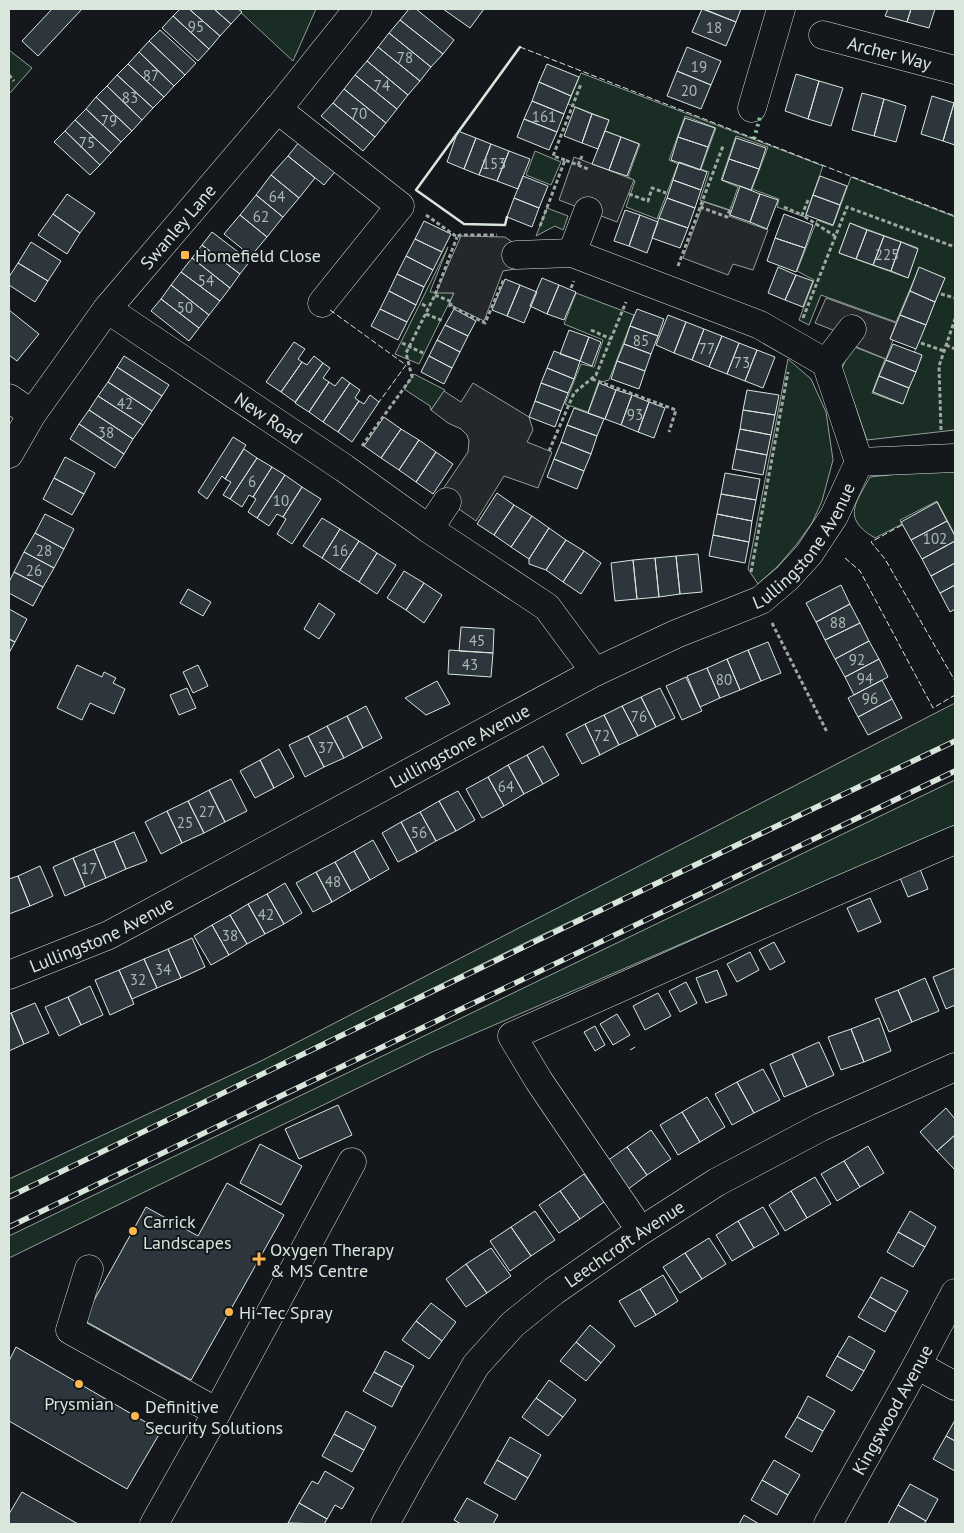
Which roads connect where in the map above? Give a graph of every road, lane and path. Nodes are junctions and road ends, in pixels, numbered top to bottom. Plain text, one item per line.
1 (358, 9) edge
2 (781, 9) edge
3 (824, 35) dead end
4 (955, 70) edge
5 (9, 76) edge
6 (14, 80) dead end
7 (581, 84) dead end
8 (752, 108) dead end
9 (277, 109) junction
10 (723, 146) dead end
11 (582, 156) dead end
12 (565, 160) junction
13 (578, 165) junction
14 (588, 169) dead end
15 (666, 193) dead end
16 (629, 194) dead end
17 (808, 200) dead end
18 (700, 207) junction
19 (731, 207) dead end
20 (784, 207) dead end
21 (588, 211) dead end
22 (802, 215) junction
23 (835, 236) junction
24 (457, 237) dead end
25 (955, 247) edge
26 (572, 253) junction
27 (517, 262) junction
28 (635, 278) junction
29 (669, 290) junction
30 (435, 294) junction
31 (941, 294) dead end
32 (955, 298) edge
33 (322, 303) dead end
34 (422, 304) dead end
35 (428, 307) junction
36 (107, 309) junction
37 (426, 314) junction
38 (443, 321) dead end
39 (955, 322) edge
40 (852, 329) dead end
41 (591, 330) dead end
42 (610, 339) junction
43 (402, 343) dead end
44 (921, 343) dead end
45 (793, 344) junction
46 (946, 345) junction
47 (410, 346) junction
48 (955, 349) edge
49 (944, 351) junction
50 (425, 354) dead end
51 (826, 363) junction
52 (592, 379) junction
53 (9, 398) edge
54 (32, 414) junction
55 (669, 432) dead end
56 (549, 451) dead end
57 (9, 454) edge
58 (949, 458) edge
59 (859, 462) junction
60 (344, 468) junction
61 (446, 502) dead end
62 (429, 528) junction
63 (761, 600) junction
64 (595, 672) junction
65 (827, 732) dead end
66 (955, 840) edge
67 (9, 975) edge
68 (955, 1067) edge
69 (352, 1162) dead end
70 (632, 1218) dead end
71 (89, 1269) dead end
72 (955, 1293) edge
73 (917, 1365) junction
74 (955, 1386) edge
75 (217, 1412) junction
76 (154, 1524) edge
77 (385, 1524) edge
78 (828, 1524) edge

1 - 9 street, Swanley Lane
2 - 8 street
3 - 4 street, Archer Way
5 - 6 path
7 - 12 path
9 - 33 street
9 - 36 street, Swanley Lane
10 - 18 path
11 - 13 path
12 - 13 path
12 - 27 path
13 - 14 path
15 - 16 path
17 - 22 path
18 - 19 path
18 - 29 path
20 - 22 path
21 - 26 street
22 - 23 path
23 - 25 path
23 - 45 path
24 - 30 path
26 - 27 street
26 - 28 street
27 - 30 path
28 - 29 street
28 - 42 path
29 - 45 street
30 - 35 path
31 - 32 path
34 - 35 path
35 - 37 path
36 - 54 street, Swanley Lane
36 - 60 street, New Road
37 - 38 path
37 - 47 path
39 - 46 path
40 - 51 street
41 - 42 path
42 - 52 path
43 - 47 path
44 - 49 path
45 - 51 street
45 - 63 path
46 - 48 path
46 - 49 path
47 - 50 path
47 - 60 path
49 - 58 path
51 - 59 street, Lullingstone Avenue
52 - 55 path
52 - 56 path
53 - 54 street
54 - 57 street, Swanley Lane
58 - 59 street, Lullingstone Avenue
59 - 63 street, Lullingstone Avenue
60 - 62 street, New Road
61 - 62 street
62 - 64 street, New Road
63 - 64 street, Lullingstone Avenue
63 - 65 path
64 - 67 street, Lullingstone Avenue
66 - 70 street
68 - 77 street, Leechcroft Avenue
69 - 75 street
71 - 75 street
72 - 73 street, Kingswood Avenue
73 - 74 street
73 - 78 street, Kingswood Avenue
75 - 76 street

